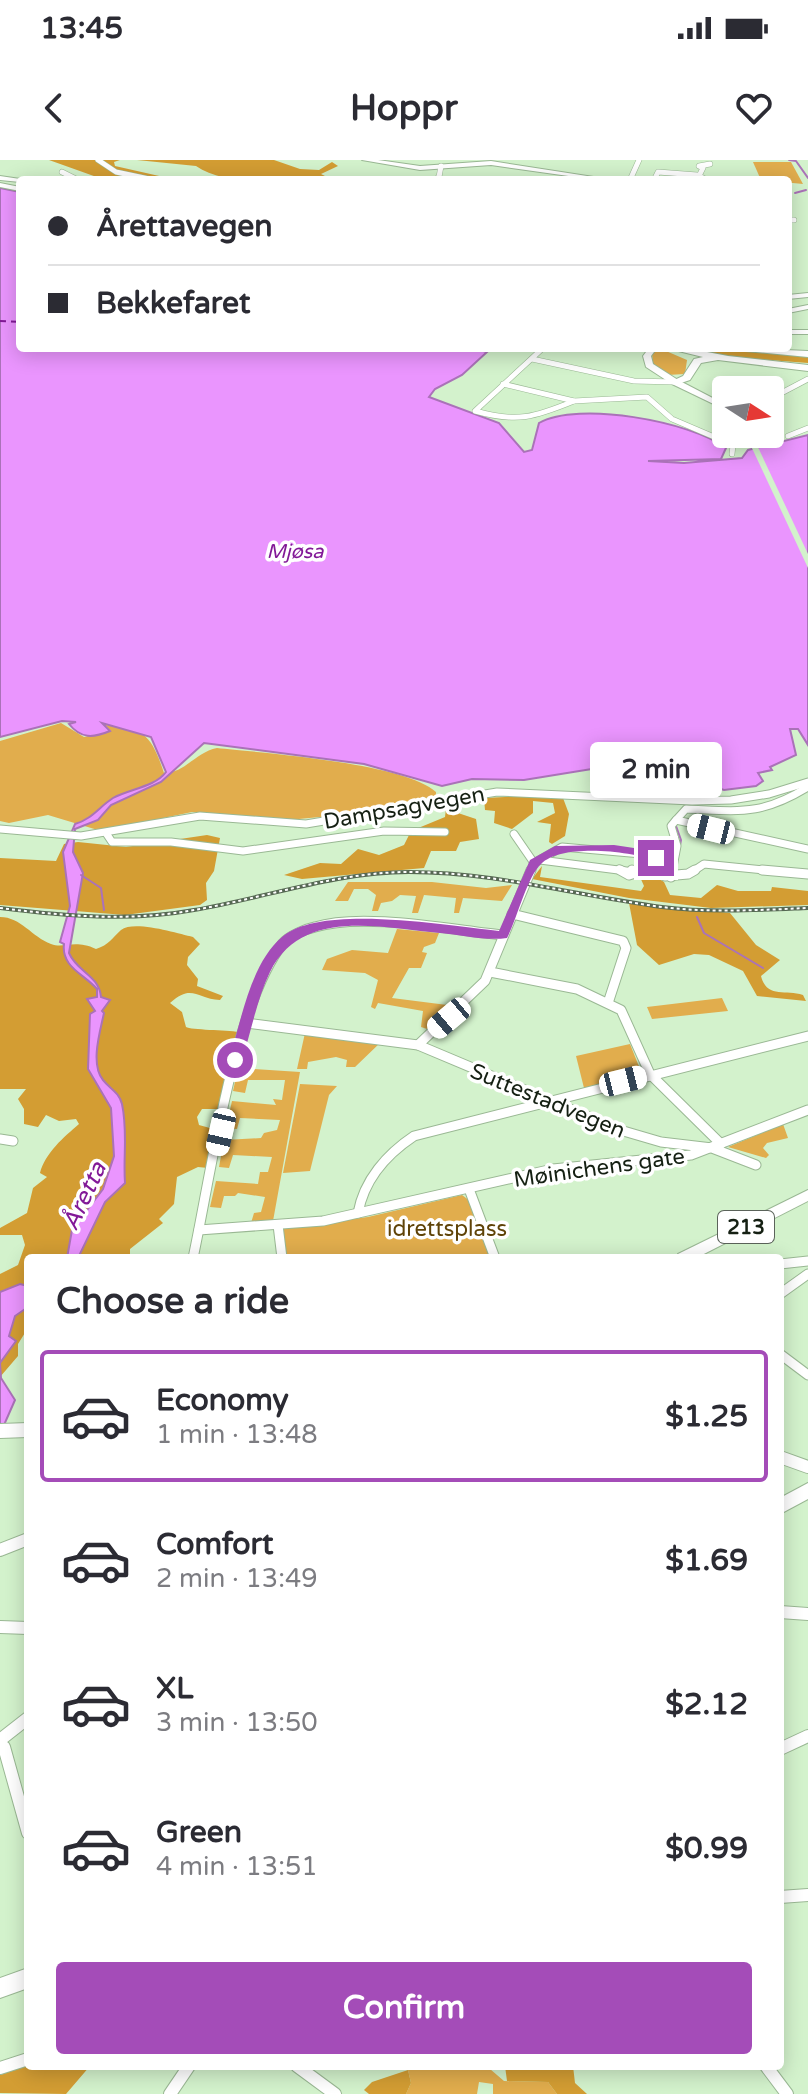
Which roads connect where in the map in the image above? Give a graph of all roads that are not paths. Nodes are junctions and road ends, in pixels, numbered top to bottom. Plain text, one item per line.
1 (98, 160) edge
2 (365, 160) edge
3 (719, 160) edge
4 (502, 162) edge
5 (689, 162) edge
6 (441, 166) junction
7 (701, 167) junction
8 (62, 172) dead end
9 (70, 176) edge
10 (135, 176) edge
11 (439, 176) edge
12 (583, 176) edge
13 (656, 176) edge
14 (699, 176) joint
15 (539, 352) edge
16 (650, 352) edge
17 (678, 352) edge
18 (691, 352) edge
19 (787, 352) edge
20 (808, 354) edge
21 (719, 358) junction
22 (532, 359) junction
23 (808, 366) edge
24 (691, 371) junction
25 (808, 379) edge
26 (673, 381) junction
27 (650, 383) junction
28 (503, 384) junction
29 (784, 392) edge
30 (647, 397) junction
31 (574, 401) junction
32 (712, 401) edge
33 (808, 428) edge
34 (788, 436) dead end
35 (732, 454) dead end
36 (808, 784) edge
37 (676, 820) junction
38 (0, 829) edge
39 (445, 832) dead end
40 (106, 833) junction
41 (514, 834) dead end
42 (808, 849) edge
43 (537, 861) junction
44 (619, 869) dead end
45 (808, 874) edge
46 (671, 877) junction
47 (512, 914) junction
48 (503, 935) junction
49 (490, 972) junction
50 (608, 1003) junction
51 (246, 1023) junction
52 (808, 1036) edge
53 (418, 1045) junction
54 (650, 1074) junction
55 (543, 1101) junction
56 (808, 1110) edge
57 (0, 1139) edge
58 (13, 1141) dead end
59 (716, 1146) junction
60 (756, 1165) dead end
61 (469, 1189) junction
62 (808, 1195) edge
63 (358, 1213) junction
64 (278, 1225) junction
65 (199, 1230) junction
66 (194, 1254) edge
67 (282, 1254) edge
68 (493, 1254) edge
69 (691, 1254) edge
70 (808, 1261) edge
71 (784, 1264) edge
72 (808, 1274) edge
73 (784, 1291) edge
74 (784, 1357) edge
75 (808, 1375) edge
76 (24, 1430) edge
77 (0, 1431) edge
78 (784, 1458) edge
79 (808, 1467) edge
80 (808, 1490) edge
81 (784, 1505) edge
82 (24, 1541) edge
83 (0, 1550) edge
84 (784, 1612) edge
85 (808, 1614) edge
86 (0, 1627) edge
87 (24, 1628) edge
88 (24, 1722) edge
89 (808, 1736) edge
90 (0, 1743) edge
91 (784, 1747) edge
92 (24, 1818) edge
93 (808, 1895) edge
94 (784, 1897) edge
95 (24, 1979) edge
96 (0, 1988) edge
97 (24, 2060) edge
98 (0, 2068) edge
99 (186, 2070) edge
100 (302, 2070) edge
101 (769, 2070) edge
102 (170, 2094) edge
103 (335, 2094) edge
104 (787, 2094) edge

1 - 10 street
2 - 6 street
3 - 7 street
4 - 6 street
4 - 12 street
5 - 7 street
6 - 11 street
7 - 14 street
8 - 9 street
13 - 14 street
15 - 22 street
16 - 26 main road
17 - 24 highway
18 - 21 highway
19 - 20 highway
21 - 23 highway
21 - 24 highway
22 - 27 street
22 - 28 street
24 - 26 highway
25 - 29 street
26 - 27 street
26 - 32 street
27 - 30 street
28 - 31 street
28 - 31 street
30 - 31 street
30 - 35 street
33 - 34 street
36 - 37 street
36 - 40 street, Dampsagvegen
37 - 42 street
37 - 46 street
38 - 40 street, Dampsagvegen
39 - 40 street
41 - 43 street
43 - 44 street
43 - 46 street
43 - 47 street
45 - 46 street
47 - 48 street
47 - 50 street
48 - 49 street
48 - 51 street
49 - 50 street
49 - 53 street
50 - 54 street
51 - 53 street, Suttestadvegen
51 - 65 street
52 - 54 street
53 - 55 street, Suttestadvegen
54 - 55 street
54 - 59 street
55 - 59 street, Suttestadvegen
55 - 63 street
56 - 59 street, Møinichens gate
57 - 58 street
59 - 60 street, Suttestadvegen
59 - 61 street, Møinichens gate
61 - 63 street, Møinichens gate
61 - 68 street
62 - 69 main road, 213
63 - 64 street, Møinichens gate
64 - 65 street, Møinichens gate
64 - 67 street
65 - 66 street
70 - 71 street
72 - 73 street
74 - 75 street
76 - 77 main road
78 - 79 street
80 - 81 main road
82 - 83 street
84 - 85 street
86 - 87 street
88 - 90 street
89 - 91 street
90 - 92 street
93 - 94 street
95 - 96 main road
97 - 98 street
99 - 102 street
100 - 103 street
101 - 104 street

